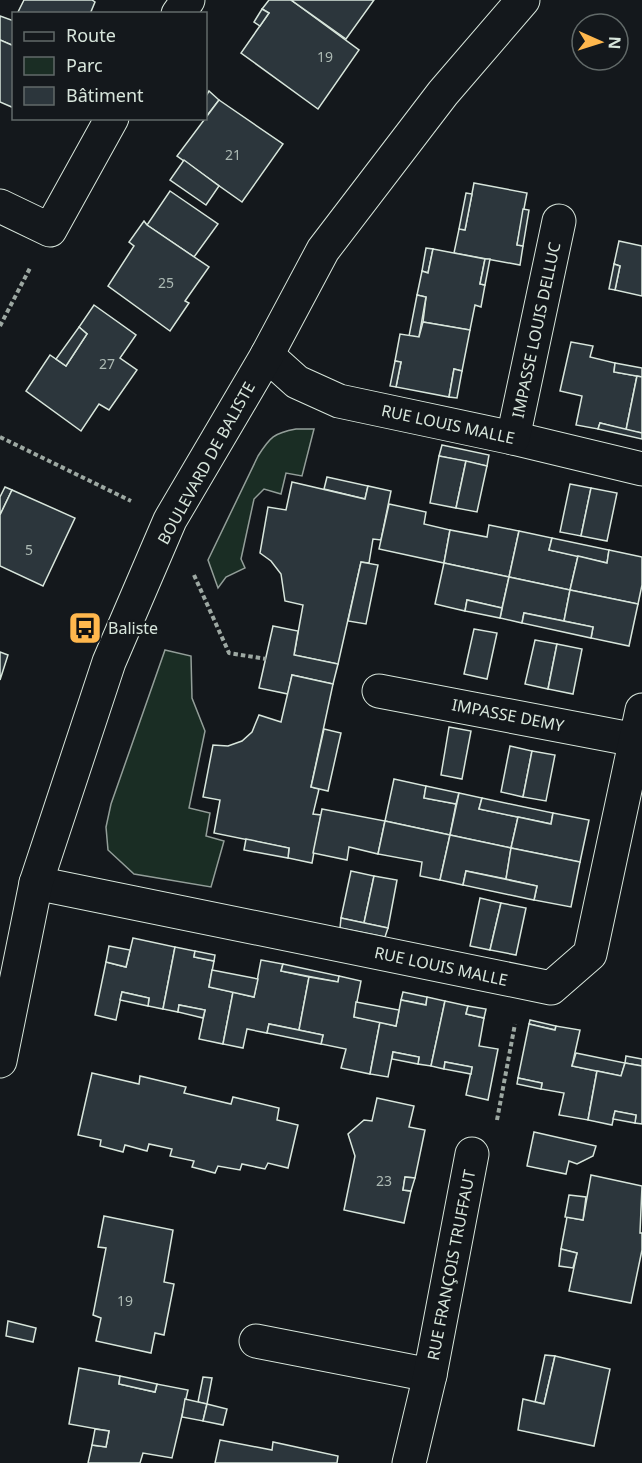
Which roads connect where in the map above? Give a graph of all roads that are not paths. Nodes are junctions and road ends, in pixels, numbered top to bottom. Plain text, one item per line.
1 (523, 0) edge
2 (111, 120) edge
3 (0, 206) edge
4 (559, 221) dead end
5 (267, 355) junction
6 (513, 438) junction
7 (642, 469) edge
8 (379, 691) dead end
9 (639, 725) edge
10 (36, 883) junction
11 (0, 1061) edge
12 (472, 1154) road end
13 (256, 1341) dead end
14 (430, 1375) junction
15 (409, 1463) edge

1 - 5 street, BOULEVARD DE BALISTE
2 - 3 street
4 - 6 street, IMPASSE LOUIS DELLUC
5 - 6 street, RUE LOUIS MALLE
5 - 10 street, BOULEVARD DE BALISTE
6 - 7 street, RUE LOUIS MALLE
8 - 9 street, IMPASSE DEMY
9 - 10 street, RUE LOUIS MALLE
10 - 11 street, BOULEVARD DE BALISTE
12 - 14 street, RUE FRANÇOIS TRUFFAUT
13 - 14 street, RUE FRANÇOIS TRUFFAUT
14 - 15 street, RUE FRANÇOIS TRUFFAUT

